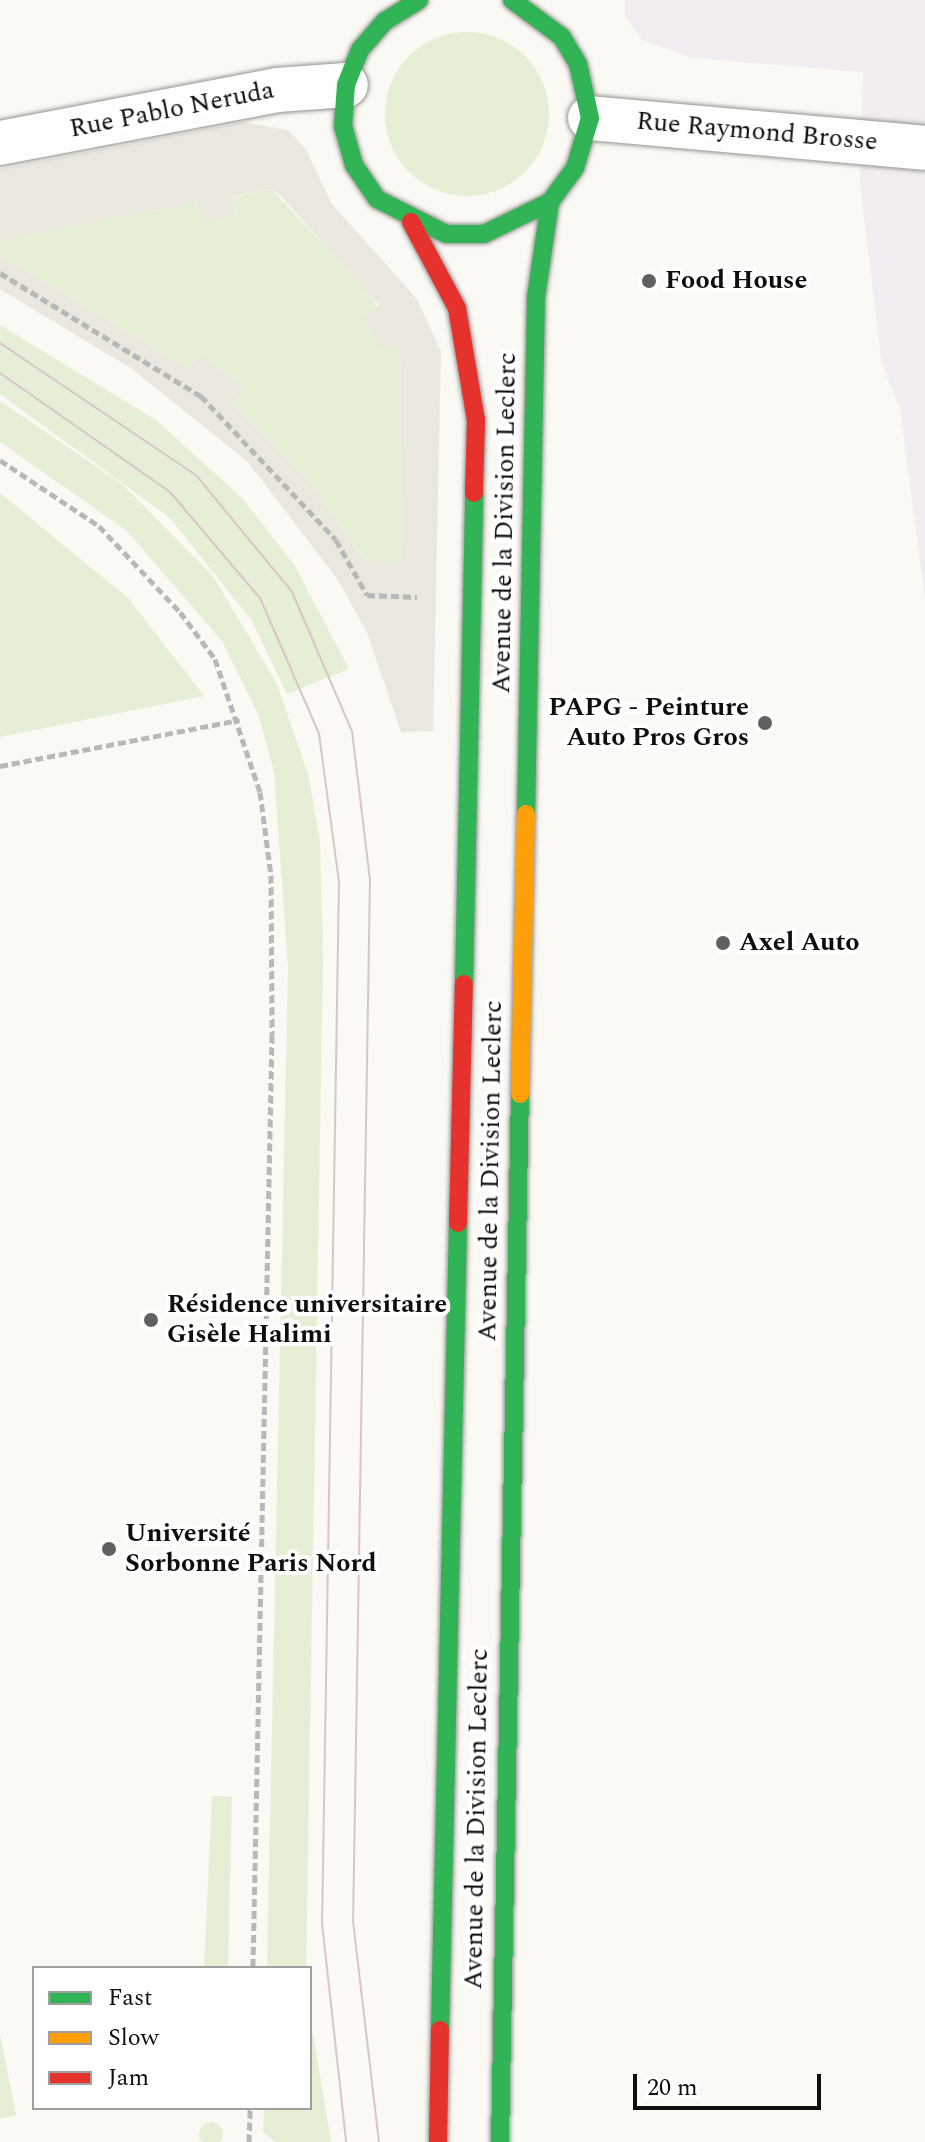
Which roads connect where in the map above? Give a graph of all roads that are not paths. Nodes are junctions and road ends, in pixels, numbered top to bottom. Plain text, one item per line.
1 (418, 0) edge
2 (512, 0) edge
3 (559, 12) dead end
4 (562, 37) junction
5 (346, 85) junction
6 (590, 118) junction
7 (0, 143) edge
8 (925, 148) edge
9 (550, 202) junction
10 (411, 222) junction
11 (438, 2142) edge
12 (500, 2142) edge

1 - 5 street, Avenue de la Division Leclerc
2 - 4 street, Avenue de la Division Leclerc
3 - 4 street, Avenue de la Division Leclerc
4 - 6 street, Avenue de la Division Leclerc
5 - 7 street, Rue Pablo Neruda
5 - 10 street, Avenue de la Division Leclerc
6 - 8 street, Rue Raymond Brosse
6 - 9 street, Avenue de la Division Leclerc
9 - 10 street, Avenue de la Division Leclerc
9 - 12 street, Avenue de la Division Leclerc
10 - 11 street, Avenue de la Division Leclerc

